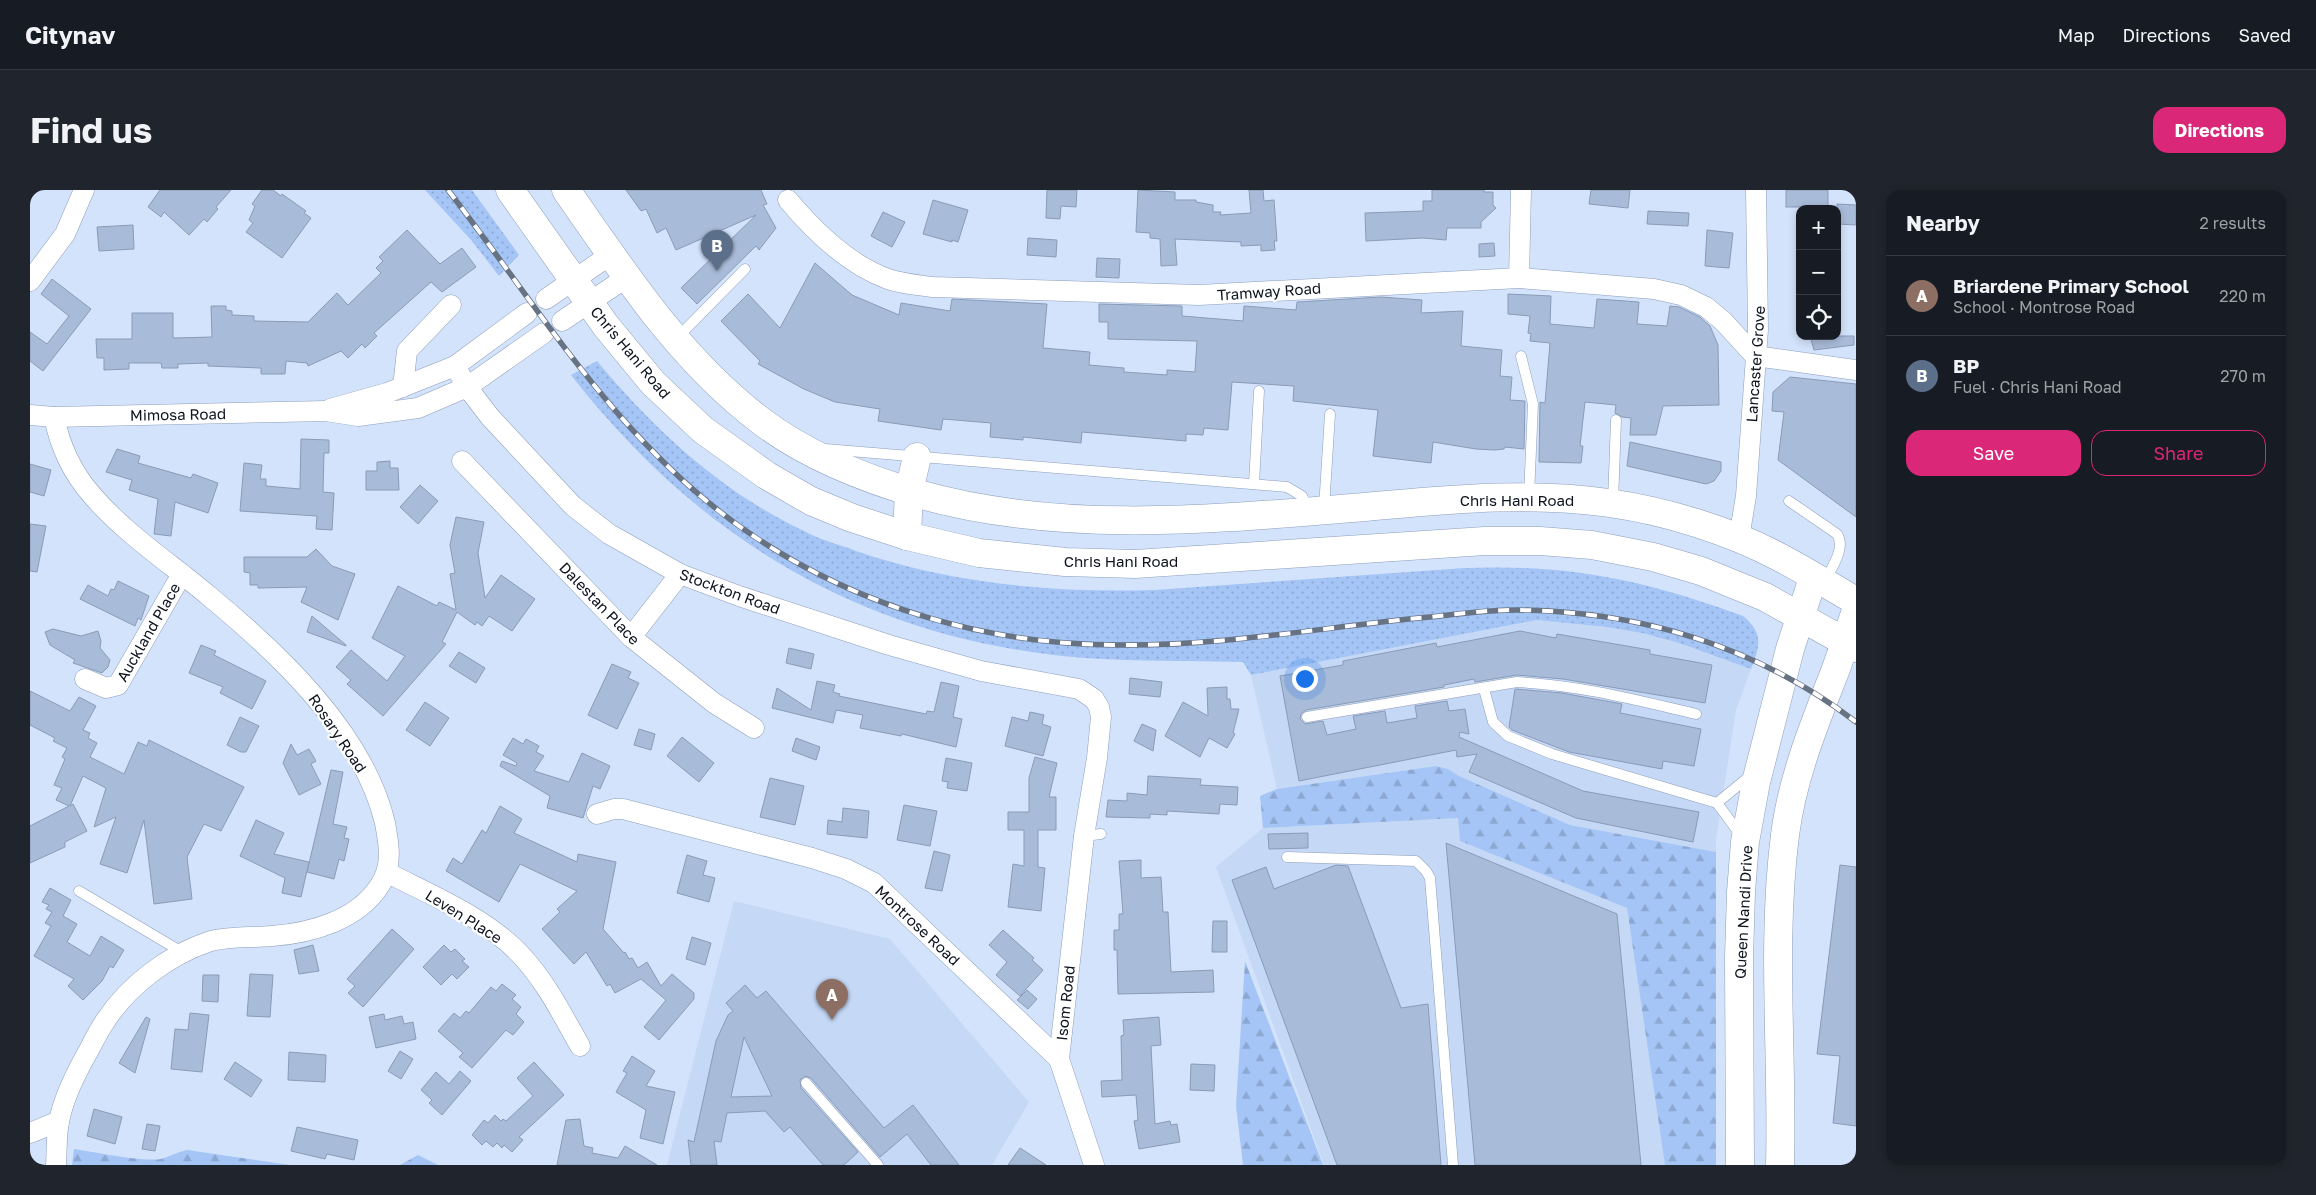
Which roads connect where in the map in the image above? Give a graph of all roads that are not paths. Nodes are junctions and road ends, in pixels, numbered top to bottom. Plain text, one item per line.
1 (84, 190) edge
2 (510, 190) edge
3 (566, 190) edge
4 (1521, 190) edge
5 (1756, 190) edge
6 (788, 200) dead end
7 (610, 255) junction
8 (745, 269) dead end
9 (628, 277) junction
10 (1519, 278) junction
11 (573, 279) junction
12 (30, 281) edge
13 (546, 299) dead end
14 (589, 303) junction
15 (451, 305) dead end
16 (527, 312) dead end
17 (562, 322) dead end
18 (544, 333) dead end
19 (675, 340) junction
20 (1522, 356) dead end
21 (1755, 356) junction
22 (455, 366) junction
23 (1856, 370) edge
24 (403, 387) junction
25 (467, 387) junction
26 (1259, 391) dead end
27 (326, 411) junction
28 (1330, 414) dead end
29 (30, 415) edge
30 (54, 417) junction
31 (1616, 420) dead end
32 (801, 447) junction
33 (917, 457) junction
34 (462, 461) dead end
35 (1254, 484) junction
36 (909, 491) junction
37 (1529, 497) junction
38 (1789, 501) dead end
39 (1613, 503) junction
40 (1317, 511) junction
41 (907, 536) junction
42 (1739, 538) junction
43 (1276, 554) junction
44 (182, 574) junction
45 (680, 574) junction
46 (1819, 581) junction
47 (1856, 602) edge
48 (1856, 611) edge
49 (1799, 617) junction
50 (630, 637) junction
51 (1850, 645) edge
52 (85, 679) dead end
53 (1484, 688) junction
54 (1079, 689) joint
55 (1696, 714) dead end
56 (1307, 717) dead end
57 (754, 728) dead end
58 (1760, 769) junction
59 (1717, 803) junction
60 (597, 814) dead end
61 (1745, 842) junction
62 (1287, 857) dead end
63 (388, 873) junction
64 (79, 891) dead end
65 (182, 952) junction
66 (580, 1046) dead end
67 (1059, 1059) junction
68 (806, 1083) dead end
69 (59, 1121) junction
70 (30, 1133) edge
71 (56, 1165) edge
72 (878, 1165) edge
73 (1094, 1165) edge
74 (1453, 1165) edge
75 (1740, 1165) edge
76 (1780, 1165) edge

1 - 12 street
2 - 11 main road, Chris Hani Road
3 - 7 main road, Chris Hani Road
4 - 10 street
5 - 21 street, Lancaster Grove
6 - 10 street, Tramway Road
7 - 9 main road, Chris Hani Road
7 - 11 street
8 - 19 lane
9 - 14 street
9 - 19 main road, Chris Hani Road
10 - 21 street, Tramway Road
11 - 13 street
11 - 14 main road, Chris Hani Road
14 - 17 street
14 - 41 main road, Chris Hani Road
15 - 24 street
16 - 22 street, Mimosa Road
18 - 25 street, Mimosa Road
19 - 32 main road, Chris Hani Road
20 - 37 lane
21 - 23 street
21 - 42 street, Lancaster Grove
22 - 24 street, Mimosa Road
22 - 25 street, Stockton Road
24 - 27 street, Mimosa Road
25 - 27 street, Mimosa Road
25 - 45 street, Stockton Road
26 - 35 lane
27 - 30 street, Mimosa Road
28 - 40 lane
29 - 30 street, Mimosa Road
30 - 44 street, Rosary Road
31 - 39 lane
32 - 33 lane
32 - 36 main road, Chris Hani Road
33 - 35 lane
33 - 36 main road
34 - 50 street, Dalestan Place
35 - 40 lane
36 - 40 main road, Chris Hani Road
36 - 41 main road
37 - 39 main road, Chris Hani Road
37 - 40 main road, Chris Hani Road
38 - 46 lane
39 - 42 main road, Chris Hani Road
40 - 43 main road
41 - 43 main road, Chris Hani Road
42 - 46 main road, Chris Hani Road
43 - 49 main road, Chris Hani Road
44 - 52 street, Auckland Place
44 - 63 street, Rosary Road
45 - 50 street
45 - 54 street, Stockton Road
46 - 47 main road, Chris Hani Road
46 - 49 main road, Queen Nandi Drive
48 - 51 main road
49 - 51 main road, Chris Hani Road
49 - 58 main road, Queen Nandi Drive
50 - 57 street, Dalestan Place
51 - 76 main road
53 - 55 lane
53 - 56 lane
53 - 59 lane
54 - 67 street, Isom Road
58 - 59 lane
58 - 61 main road, Queen Nandi Drive
59 - 61 lane
60 - 67 street, Montrose Road
61 - 75 main road, Queen Nandi Drive
62 - 74 lane
63 - 65 street
63 - 66 street, Leven Place
64 - 65 lane
65 - 69 street
67 - 73 street, Isom Road
68 - 72 lane
69 - 70 street
69 - 71 street

